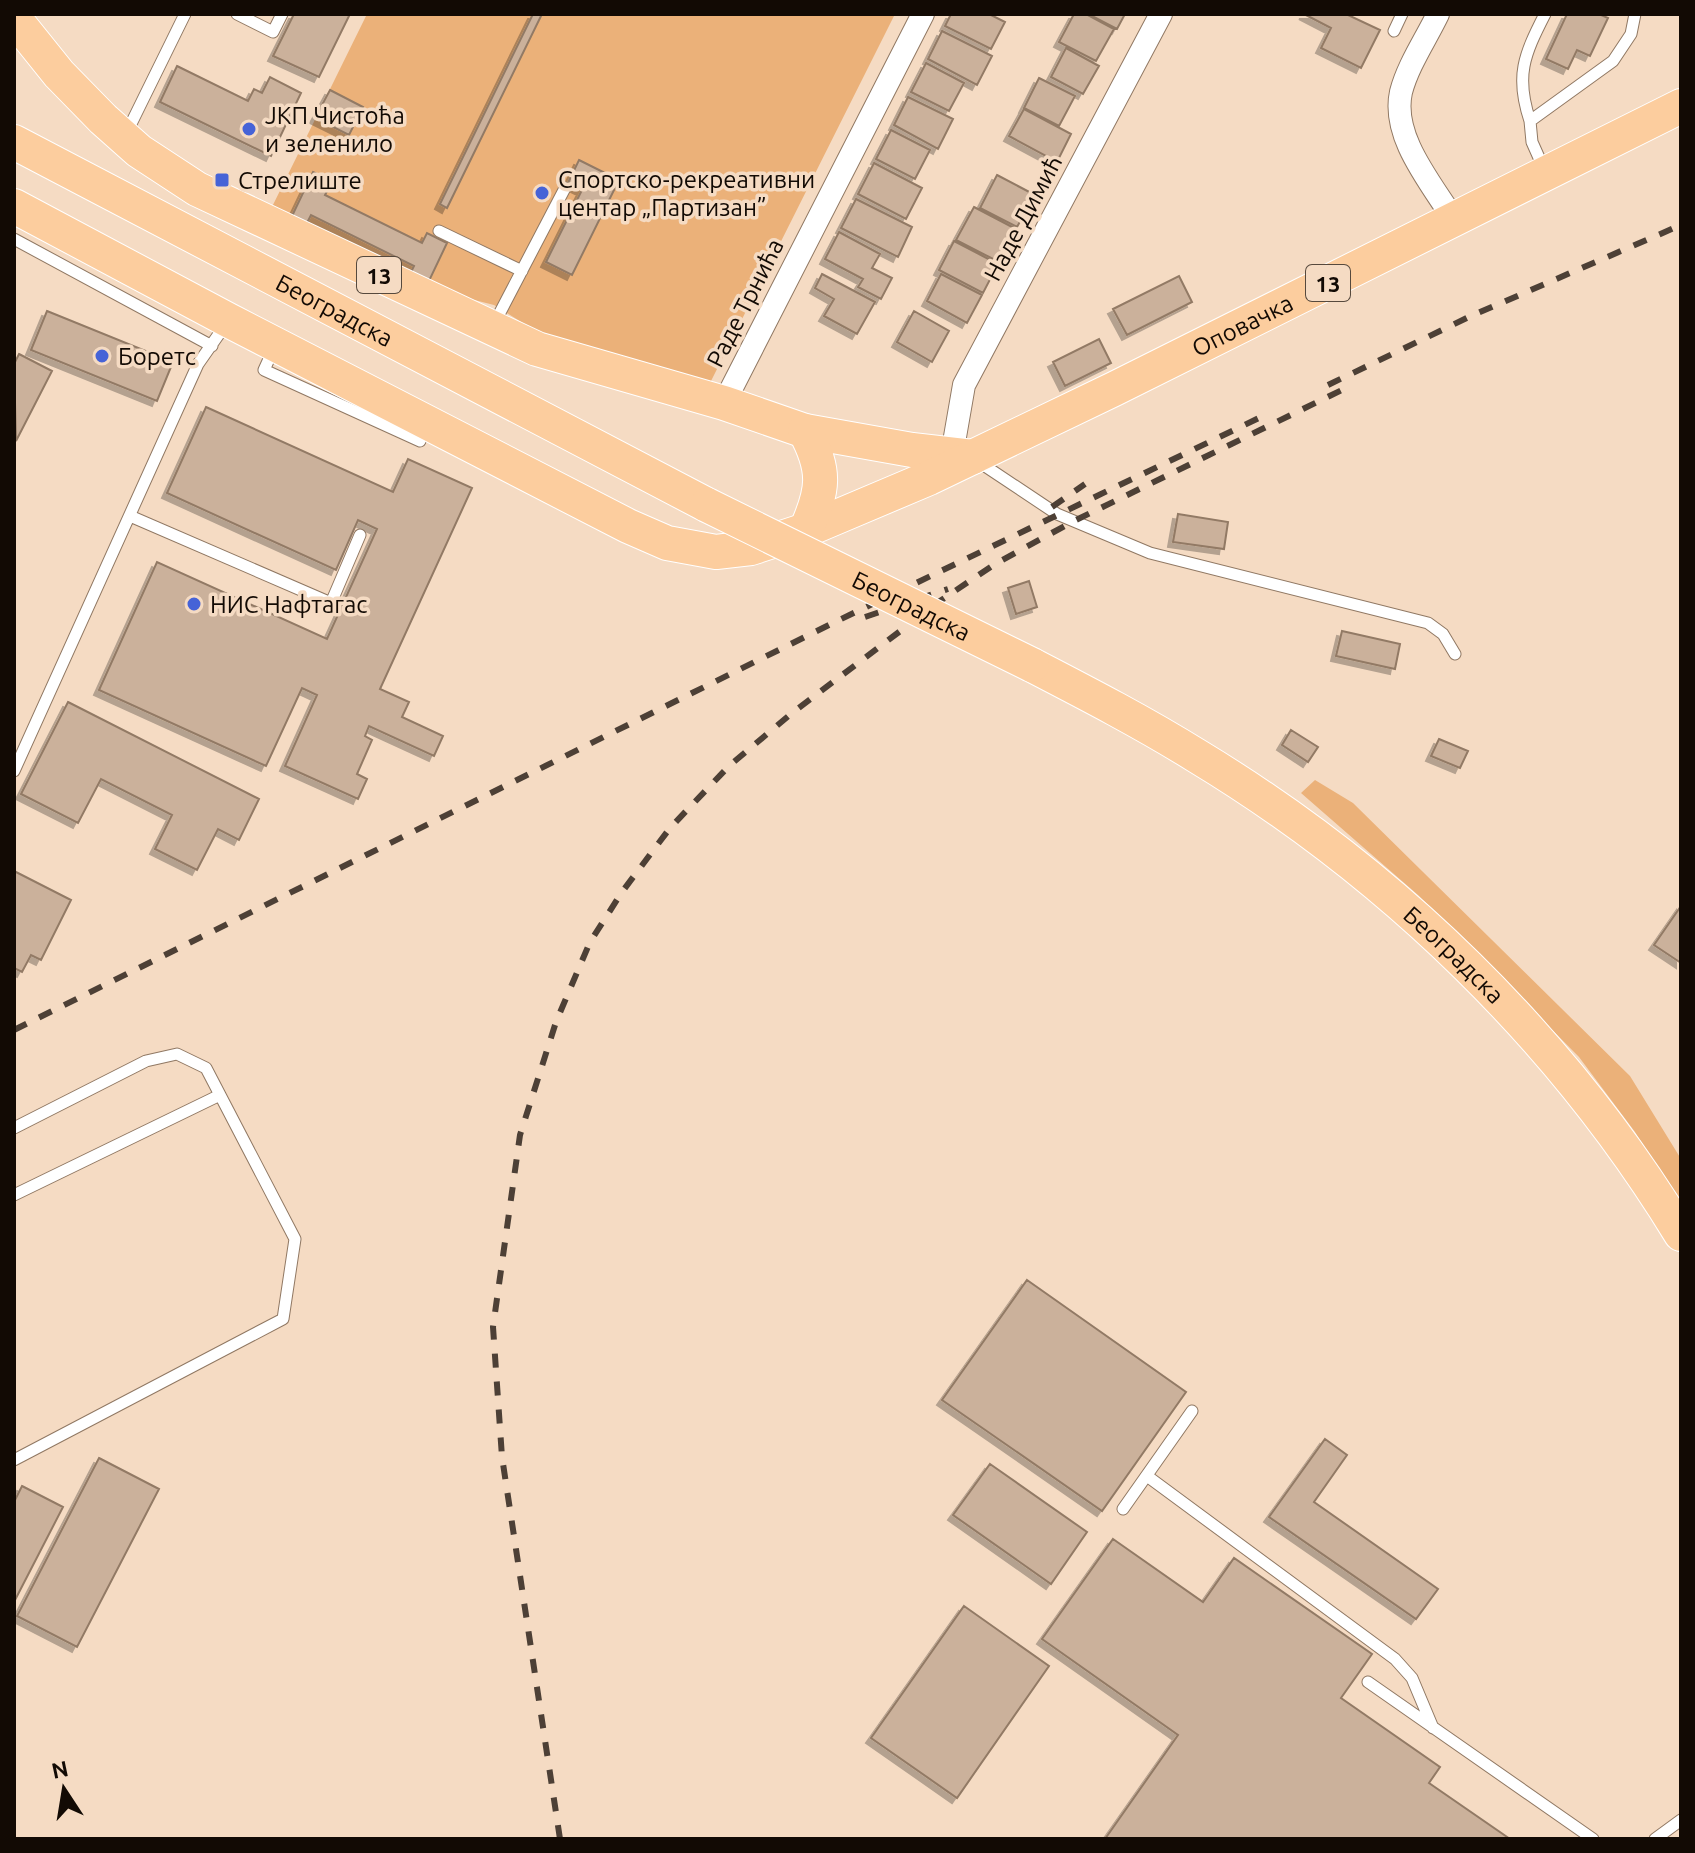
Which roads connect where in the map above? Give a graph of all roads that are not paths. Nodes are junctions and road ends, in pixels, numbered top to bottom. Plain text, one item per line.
1 (185, 14) edge
2 (237, 14) edge
3 (282, 14) edge
4 (923, 14) edge
5 (1161, 14) edge
6 (1402, 14) edge
7 (1438, 14) edge
8 (1545, 14) edge
9 (1635, 14) edge
10 (14, 18) edge
11 (1394, 31) dead end
12 (1681, 106) edge
13 (1530, 121) junction
14 (124, 138) junction
15 (14, 142) edge
16 (1546, 174) junction
17 (565, 188) dead end
18 (14, 206) edge
19 (1454, 220) junction
20 (439, 231) dead end
21 (14, 239) edge
22 (522, 271) junction
23 (492, 328) junction
24 (220, 333) junction
25 (275, 345) junction
26 (724, 403) junction
27 (805, 431) junction
28 (420, 441) dead end
29 (962, 456) junction
30 (130, 516) junction
31 (806, 530) junction
32 (360, 535) dead end
33 (1455, 654) dead end
34 (14, 771) edge
35 (220, 1095) junction
36 (14, 1128) edge
37 (14, 1195) edge
38 (1681, 1234) edge
39 (1192, 1411) dead end
40 (14, 1460) edge
41 (1147, 1476) junction
42 (1123, 1509) dead end
43 (1368, 1682) dead end
44 (1433, 1728) junction
45 (1681, 1820) edge
46 (1593, 1839) edge
47 (1655, 1839) edge

1 - 14 lane
2 - 3 lane
4 - 26 street, Раде Трнића
5 - 29 street, Наде Димић
6 - 11 lane
7 - 19 street
8 - 13 lane
9 - 13 lane
10 - 14 main road, 13
12 - 16 main road, Оповачка / 13
13 - 16 lane
14 - 23 main road, 13
15 - 38 main road, Београдска / 13, bridge
16 - 19 main road, Оповачка / 13
17 - 22 lane
18 - 24 main road, 13
19 - 29 main road, Оповачка / 13
20 - 22 lane
21 - 24 lane
22 - 23 lane
23 - 26 main road, 13
24 - 25 main road, 13
24 - 30 lane
25 - 28 lane
25 - 31 main road, 13
26 - 27 main road, 13
27 - 29 main road, 13
27 - 31 main road
29 - 31 main road, 13
29 - 33 lane
30 - 32 lane
30 - 34 lane
35 - 36 lane
35 - 37 lane
35 - 40 lane
39 - 41 lane
41 - 42 lane
41 - 44 lane
43 - 44 lane
44 - 46 lane
45 - 47 lane

